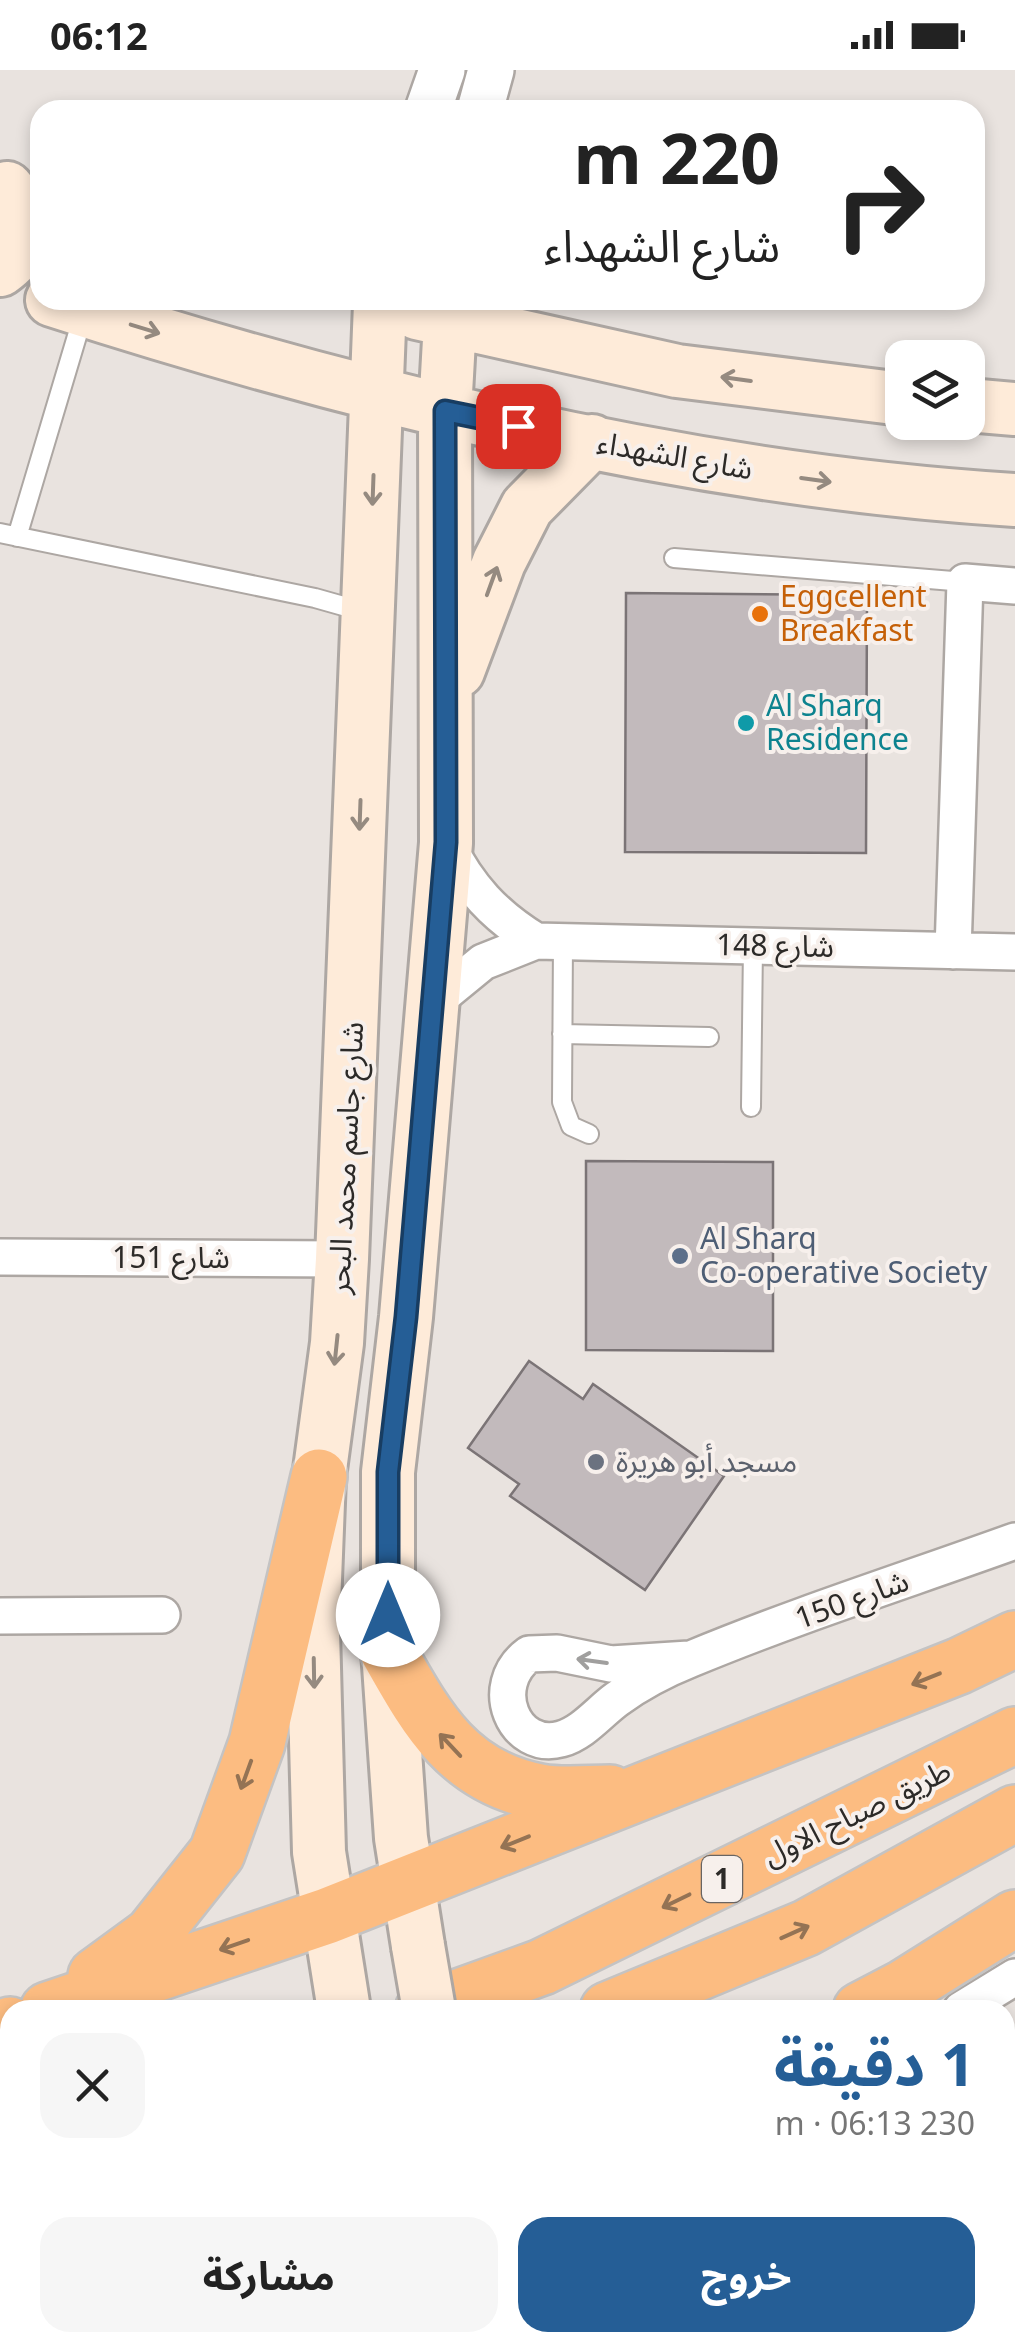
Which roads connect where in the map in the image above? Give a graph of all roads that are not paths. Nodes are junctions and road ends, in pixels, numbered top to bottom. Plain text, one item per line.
1 (442, 70) edge
2 (491, 70) edge
3 (432, 100) edge
4 (483, 100) edge
5 (16, 191) edge
6 (0, 270) edge
7 (0, 284) edge
8 (30, 293) edge
9 (57, 310) edge
10 (85, 310) edge
11 (376, 310) edge
12 (451, 311) edge
13 (377, 393) junction
14 (885, 397) edge
15 (985, 406) edge
16 (1015, 409) edge
17 (445, 411) junction
18 (592, 441) junction
19 (1015, 500) edge
20 (8, 535) edge
21 (674, 558) dead end
22 (965, 582) junction
23 (1015, 586) edge
24 (369, 614) junction
25 (446, 705) junction
26 (446, 842) junction
27 (549, 941) junction
28 (752, 946) junction
29 (953, 951) junction
30 (1015, 952) edge
31 (434, 1003) junction
32 (562, 1034) junction
33 (709, 1037) dead end
34 (751, 1107) dead end
35 (588, 1134) dead end
36 (0, 1257) edge
37 (342, 1259) junction
38 (319, 1477) junction
39 (1015, 1541) edge
40 (162, 1615) dead end
41 (0, 1616) edge
42 (1015, 1639) edge
43 (388, 1651) junction
44 (689, 1660) junction
45 (1015, 1735) edge
46 (638, 1793) junction
47 (1015, 1813) edge
48 (408, 1884) junction
49 (327, 1916) junction
50 (1015, 1918) edge
51 (1015, 1977) edge
52 (340, 1989) edge
53 (57, 2000) edge
54 (78, 2000) edge
55 (426, 2000) edge
56 (454, 2000) edge
57 (632, 2000) edge
58 (880, 2000) edge
59 (977, 2000) edge

1 - 3 street
2 - 4 street
5 - 6 main road
7 - 8 main road, شارع الشهداء
9 - 20 lane
10 -> 13 main road, شارع الشهداء
11 - 13 main road, شارع جاسم محمد البحر
14 -> 12 main road
12 - 17 main road
13 - 17 main road, شارع الشهداء
13 -> 24 main road, شارع جاسم محمد البحر
15 - 16 main road
17 - 18 main road, شارع الشهداء
17 - 25 main road
18 -> 19 main road, شارع الشهداء
25 -> 18 main road
20 - 24 lane
21 - 22 lane
22 - 23 street
22 - 29 street
24 -> 37 main road, شارع جاسم محمد البحر
25 - 26 main road
26 - 27 street
26 - 31 main road
27 - 28 street, شارع 148
27 - 31 street, شارع 148
27 - 32 lane
28 - 29 street, شارع 148
28 - 34 lane
29 - 30 street, شارع 148
31 - 43 main road
32 - 33 lane
32 - 35 lane
36 - 37 street, شارع 151
37 -> 38 main road, شارع جاسم محمد البحر
38 -> 49 main road, شارع جاسم محمد البحر
38 -> 53 highway
39 - 44 street, شارع 150
40 - 41 street
42 -> 46 highway
46 -> 43 highway
43 - 48 main road
44 -> 44 street, شارع 150
45 -> 56 highway, طريق صباح الاول / 1
46 -> 48 highway
57 -> 47 highway
48 - 49 highway
48 - 55 main road, bridge
49 - 52 main road, شارع جاسم محمد البحر
49 -> 54 highway
50 - 58 highway
51 - 59 street

